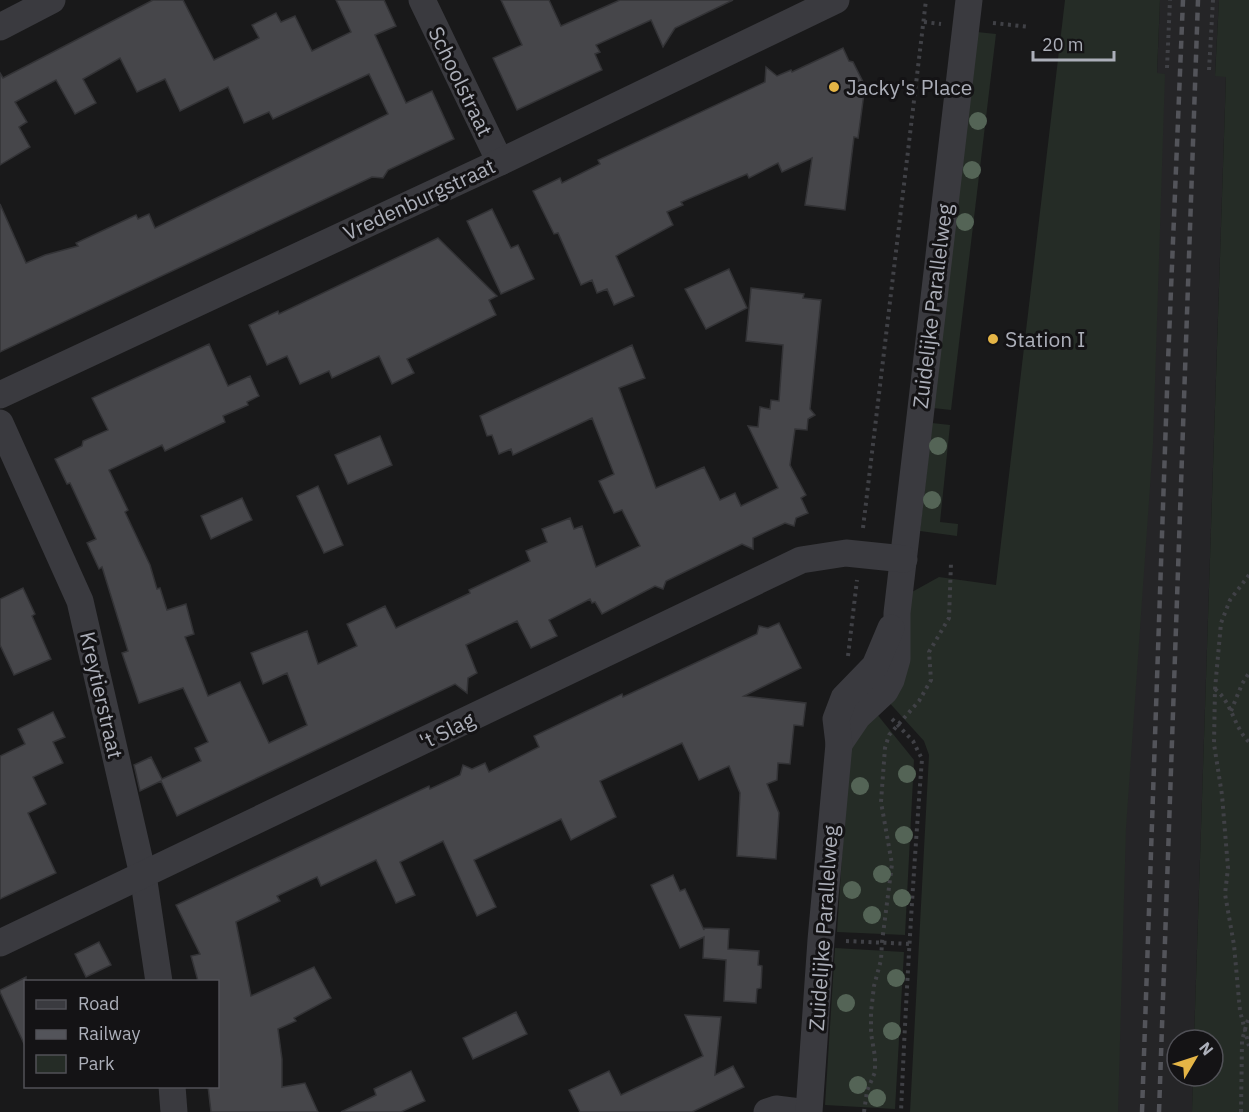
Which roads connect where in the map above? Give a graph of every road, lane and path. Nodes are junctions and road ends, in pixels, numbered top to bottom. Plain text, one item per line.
1 (52, 0) edge
2 (422, 0) edge
3 (836, 0) edge
4 (969, 0) edge
5 (1170, 0) edge
6 (1213, 0) edge
7 (0, 27) edge
8 (1167, 68) dead end
9 (1209, 70) dead end
10 (500, 162) junction
11 (0, 395) edge
12 (0, 423) edge
13 (903, 559) junction
14 (951, 563) dead end
15 (1249, 575) edge
16 (1249, 673) edge
17 (1215, 689) junction
18 (1231, 712) junction
19 (1249, 742) edge
20 (144, 875) junction
21 (820, 940) junction
22 (882, 942) junction
23 (0, 943) edge
24 (911, 944) dead end
25 (159, 980) edge
26 (1249, 1016) edge
27 (1245, 1029) junction
28 (1249, 1046) edge
29 (172, 1088) edge
30 (174, 1112) edge
31 (767, 1112) edge
32 (800, 1112) edge
33 (809, 1112) edge
34 (864, 1112) edge
35 (1241, 1112) edge

1 - 7 street
2 - 10 street, Schoolstraat
3 - 10 street, Vredenburgstraat
4 - 13 street, Zuidelijke Parallelweg
5 - 8 path
6 - 9 path
10 - 11 street, Vredenburgstraat
12 - 20 street, Kreytierstraat
13 - 20 street, 't Slag
13 - 21 street, Zuidelijke Parallelweg
14 - 22 path
15 - 17 path
16 - 18 path
17 - 18 path
17 - 27 path
18 - 19 path
20 - 23 street, 't Slag
20 - 25 street, Kreytierstraat
21 - 22 path
21 - 33 street, Zuidelijke Parallelweg
22 - 24 path
22 - 34 path
26 - 27 path
27 - 28 path
27 - 35 path
29 - 30 street
31 - 32 street

